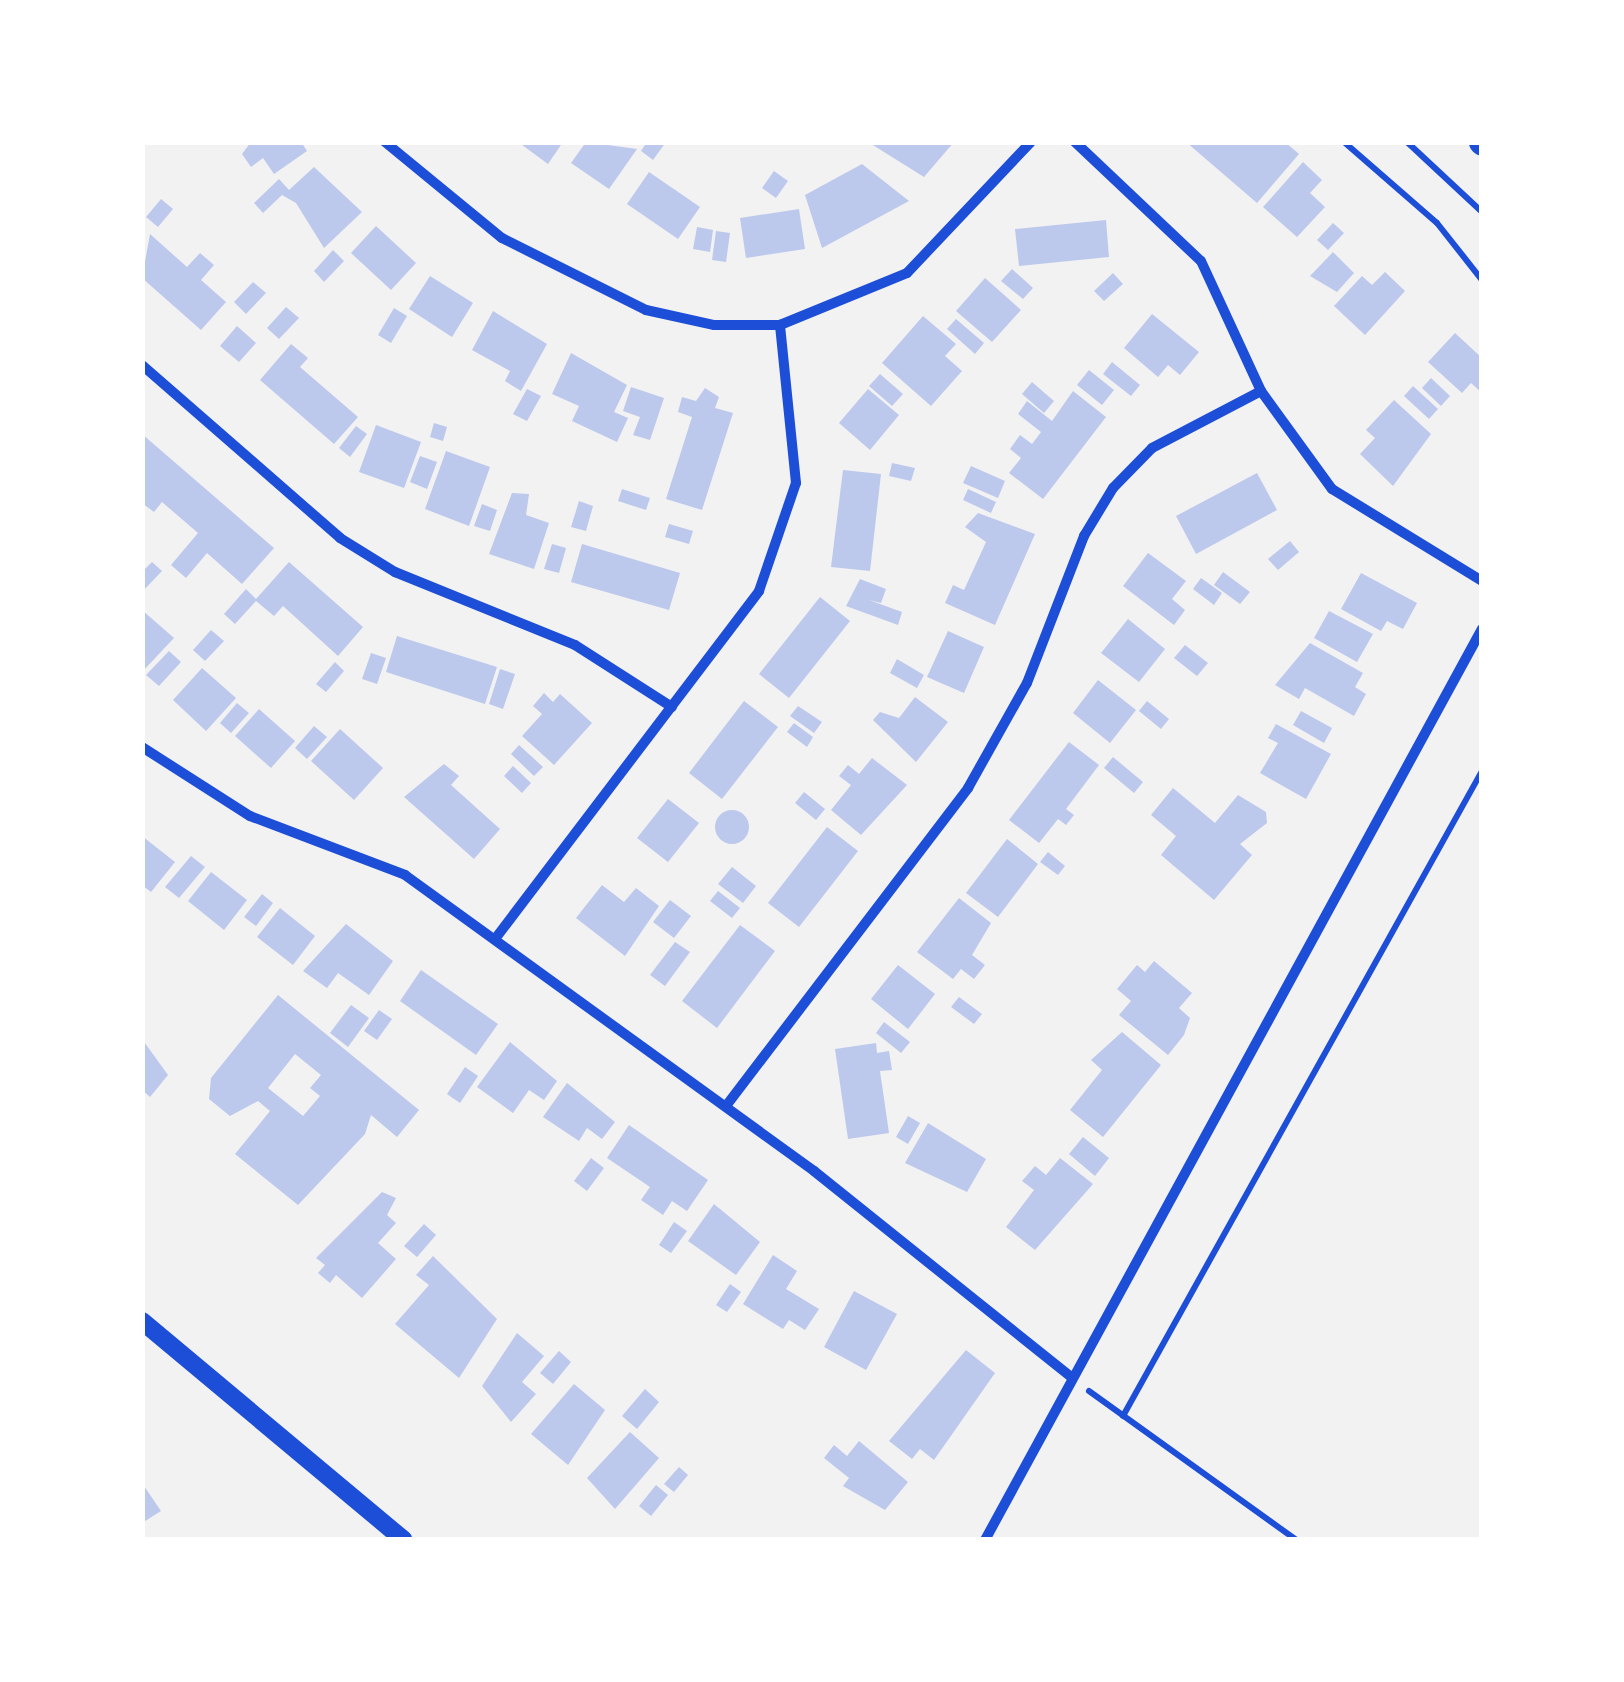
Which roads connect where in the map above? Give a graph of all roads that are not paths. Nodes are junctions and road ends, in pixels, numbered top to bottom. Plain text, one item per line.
1 (385, 142) edge
2 (1032, 142) edge
3 (1075, 142) edge
4 (780, 325) junction
5 (142, 365) edge
6 (1260, 392) junction
7 (1482, 581) edge
8 (1482, 628) edge
9 (672, 707) junction
10 (142, 747) edge
11 (495, 939) junction
12 (726, 1106) junction
13 (142, 1321) edge
14 (1072, 1378) junction
15 (404, 1540) edge
16 (985, 1540) edge

1 - 4 street
2 - 4 street
3 - 6 street
4 - 9 street
5 - 9 street
6 - 7 street
6 - 12 street
8 - 14 street
9 - 11 street
10 - 11 street
11 - 12 street
12 - 14 street
13 - 15 street
14 - 16 street

